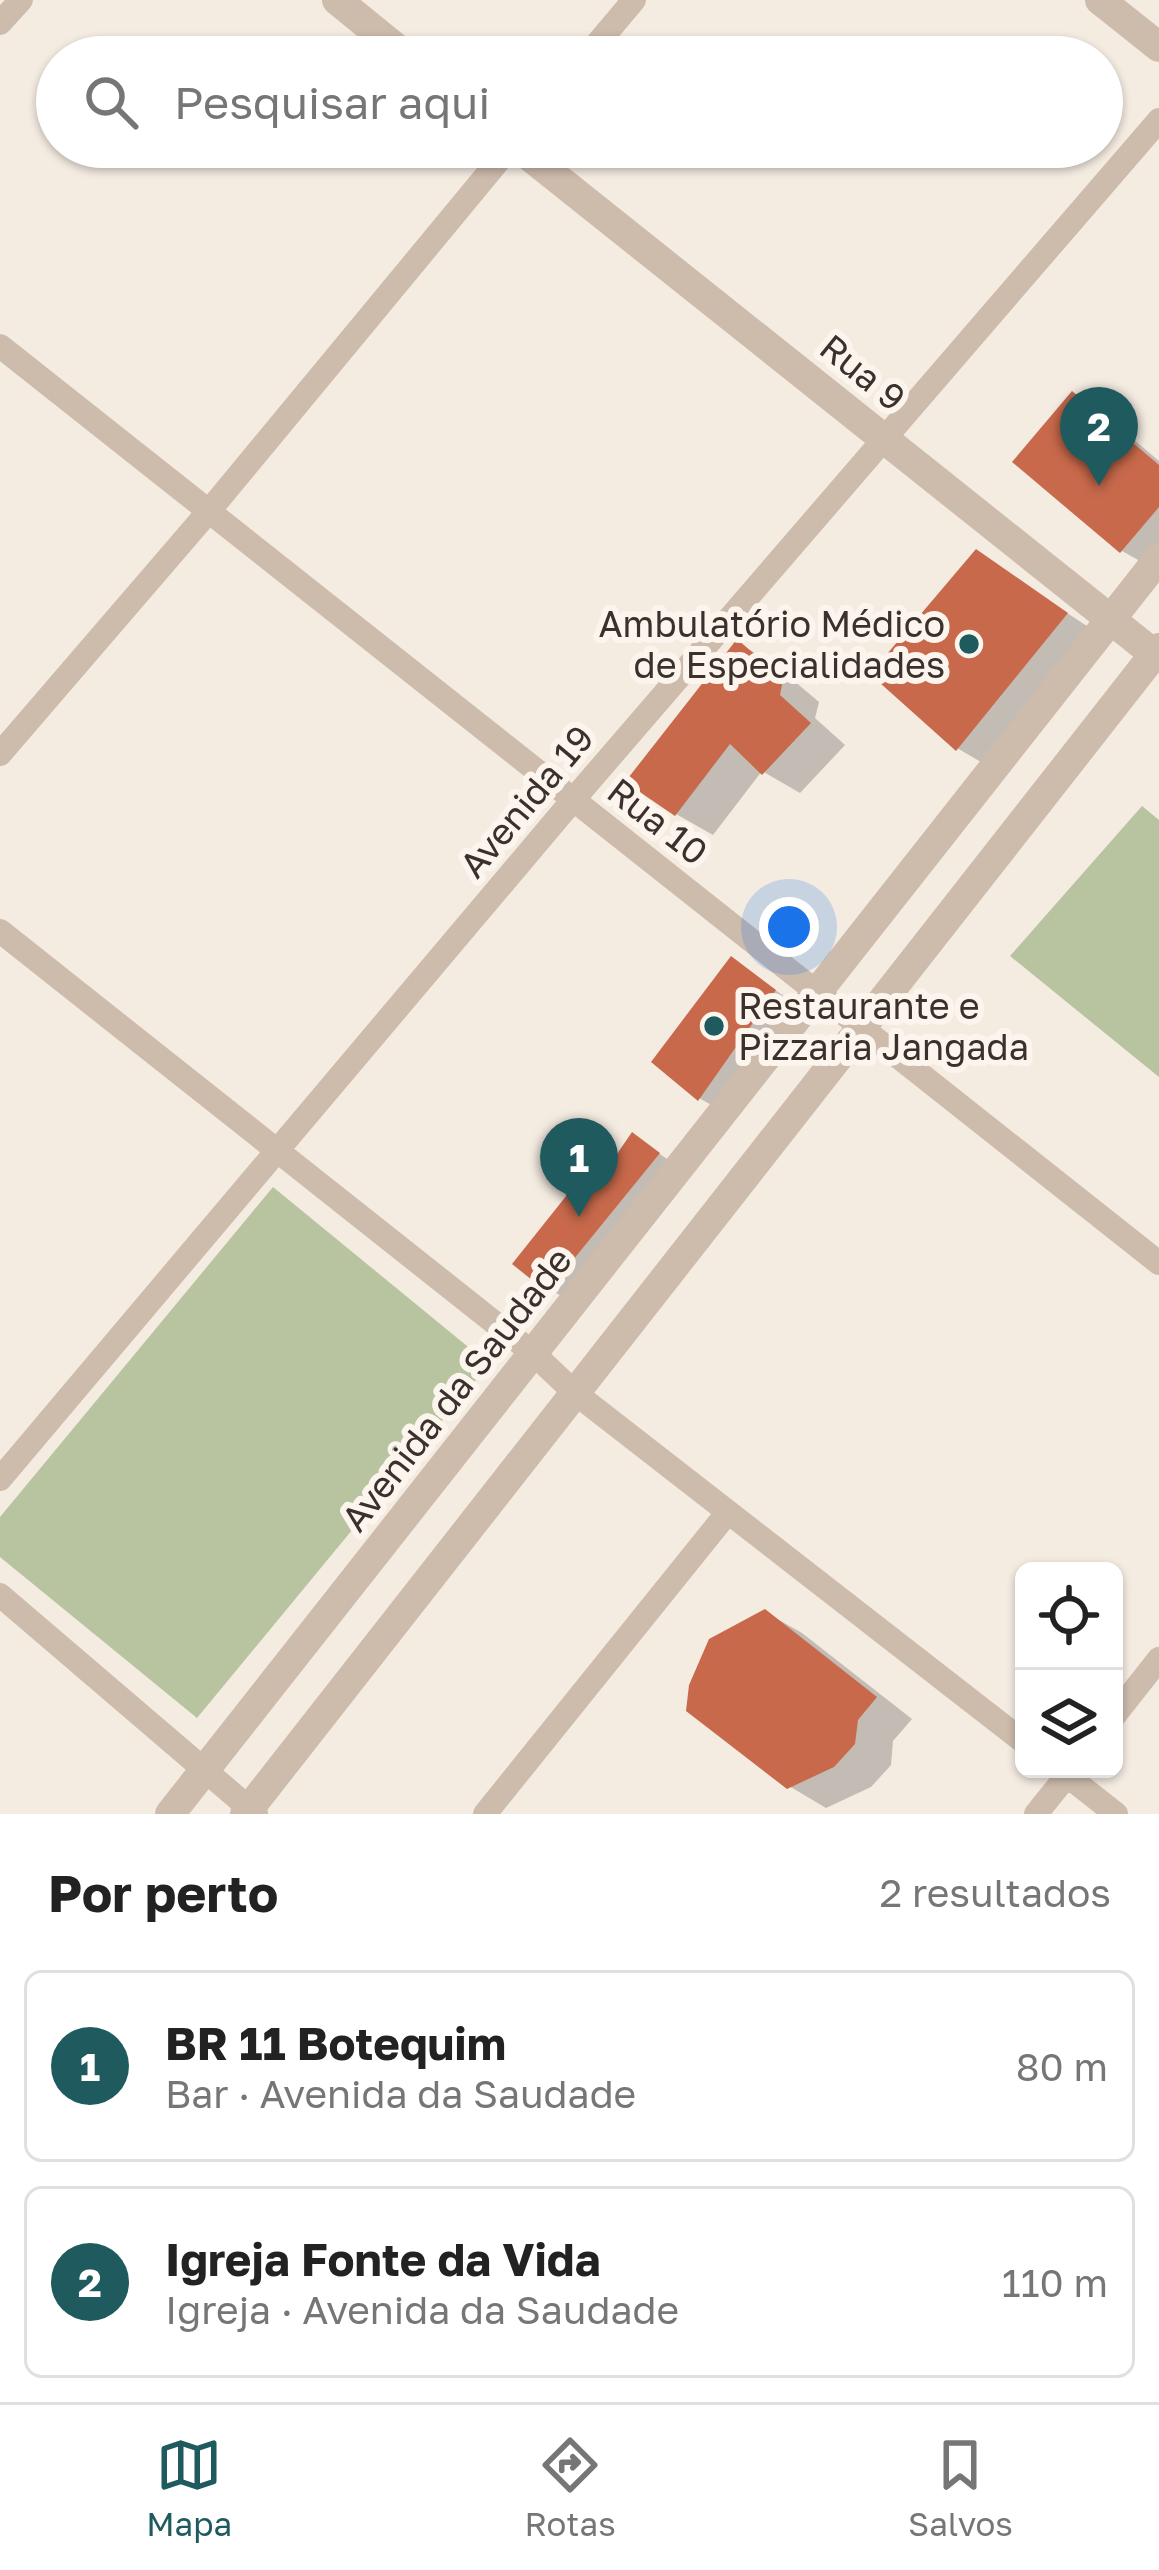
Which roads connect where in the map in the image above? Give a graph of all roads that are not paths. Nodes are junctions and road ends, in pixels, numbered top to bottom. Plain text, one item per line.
1 (21, 0) edge
2 (337, 0) edge
3 (634, 0) edge
4 (1100, 0) edge
5 (0, 23) edge
6 (381, 36) edge
7 (604, 36) edge
8 (1159, 47) edge
9 (1159, 120) edge
10 (1123, 162) edge
11 (496, 168) edge
12 (541, 168) edge
13 (1118, 168) edge
14 (0, 346) edge
15 (884, 439) junction
16 (209, 511) junction
17 (1159, 558) edge
18 (1111, 620) junction
19 (1157, 653) edge
20 (0, 754) edge
21 (573, 800) junction
22 (0, 931) edge
23 (817, 993) junction
24 (861, 1028) junction
25 (278, 1150) junction
26 (1159, 1263) edge
27 (534, 1354) junction
28 (575, 1393) junction
29 (0, 1479) edge
30 (728, 1512) junction
31 (0, 1595) edge
32 (1159, 1659) edge
33 (1123, 1705) edge
34 (1015, 1735) edge
35 (205, 1769) junction
36 (1061, 1778) edge
37 (1074, 1778) edge
38 (250, 1812) edge
39 (170, 1814) edge
40 (485, 1814) edge
41 (1036, 1814) edge
42 (1116, 1814) edge

1 - 5 street
2 - 6 street
3 - 7 street
4 - 8 street
9 - 10 street, Avenida 19
11 - 16 street
12 - 15 street, Rua 9
13 - 15 street, Avenida 19
14 - 16 street, Rua 10
15 - 18 street, Rua 9
15 - 21 street, Avenida 19
16 - 20 street
16 - 21 street, Rua 10
17 - 18 street, Avenida da Saudade
18 - 19 street, Rua 9
18 - 23 street, Avenida da Saudade
19 - 24 street
21 - 23 street, Rua 10
21 - 25 street, Avenida 19
22 - 25 street
23 - 24 street, Rua 10
23 - 27 street, Avenida da Saudade
24 - 26 street, Rua 10
24 - 28 street
25 - 27 street
25 - 29 street, Avenida 19
27 - 28 street
27 - 35 street, Avenida da Saudade
28 - 30 street
28 - 38 street
30 - 34 street
30 - 40 street
31 - 35 street
32 - 33 street
35 - 38 street
35 - 39 street, Avenida da Saudade
36 - 41 street
37 - 42 street

